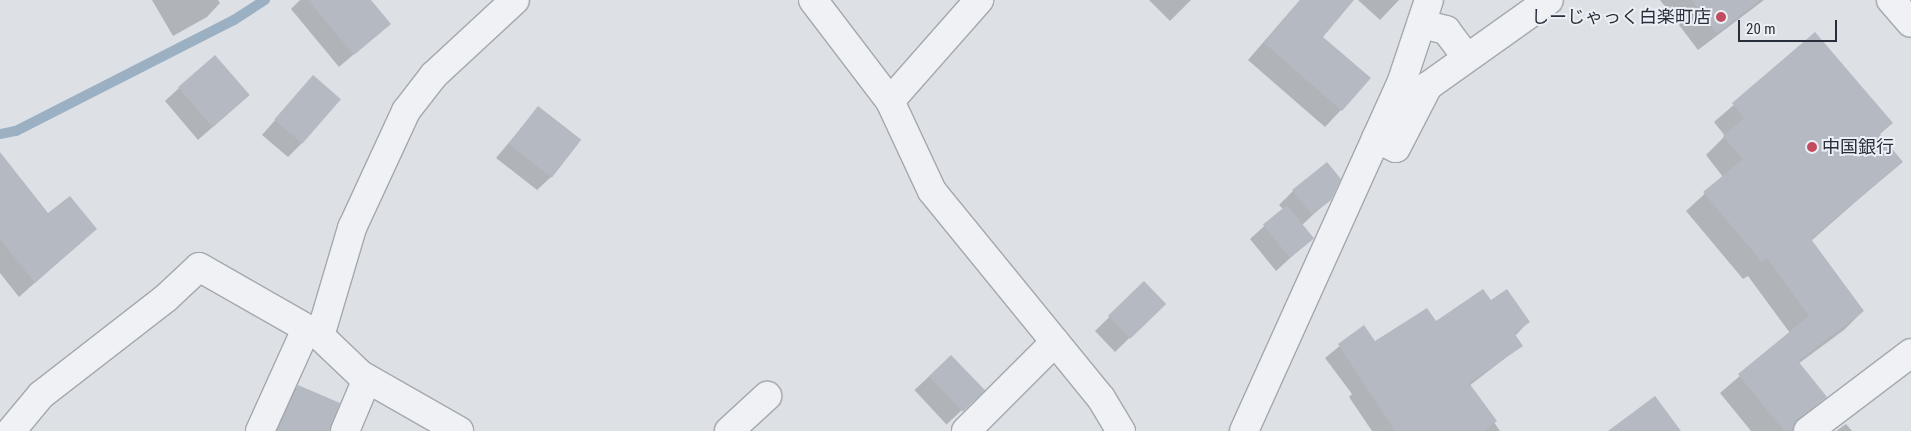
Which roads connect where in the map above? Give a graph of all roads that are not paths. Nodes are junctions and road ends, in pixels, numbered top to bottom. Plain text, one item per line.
1 (515, 0) edge
2 (813, 0) edge
3 (979, 0) edge
4 (1549, 0) edge
5 (1891, 0) edge
6 (1430, 19) edge
7 (1911, 23) edge
8 (1466, 57) junction
9 (890, 101) junction
10 (1376, 138) junction
11 (313, 332) junction
12 (1055, 342) junction
13 (1911, 353) edge
14 (367, 379) junction
15 (767, 396) dead end
16 (11, 431) edge
17 (260, 431) edge
18 (345, 431) edge
19 (459, 431) edge
20 (729, 431) edge
21 (966, 431) edge
22 (1121, 431) edge
23 (1244, 431) edge
24 (1808, 431) edge

1 - 11 street
2 - 9 street
3 - 9 street
4 - 8 street
5 - 7 street
6 - 8 street
6 - 10 street
8 - 10 street
9 - 12 street
10 - 23 street
11 - 14 street
11 - 16 street
11 - 17 street
12 - 21 street
12 - 22 street
13 - 24 street
14 - 18 street
14 - 19 street
15 - 20 street

